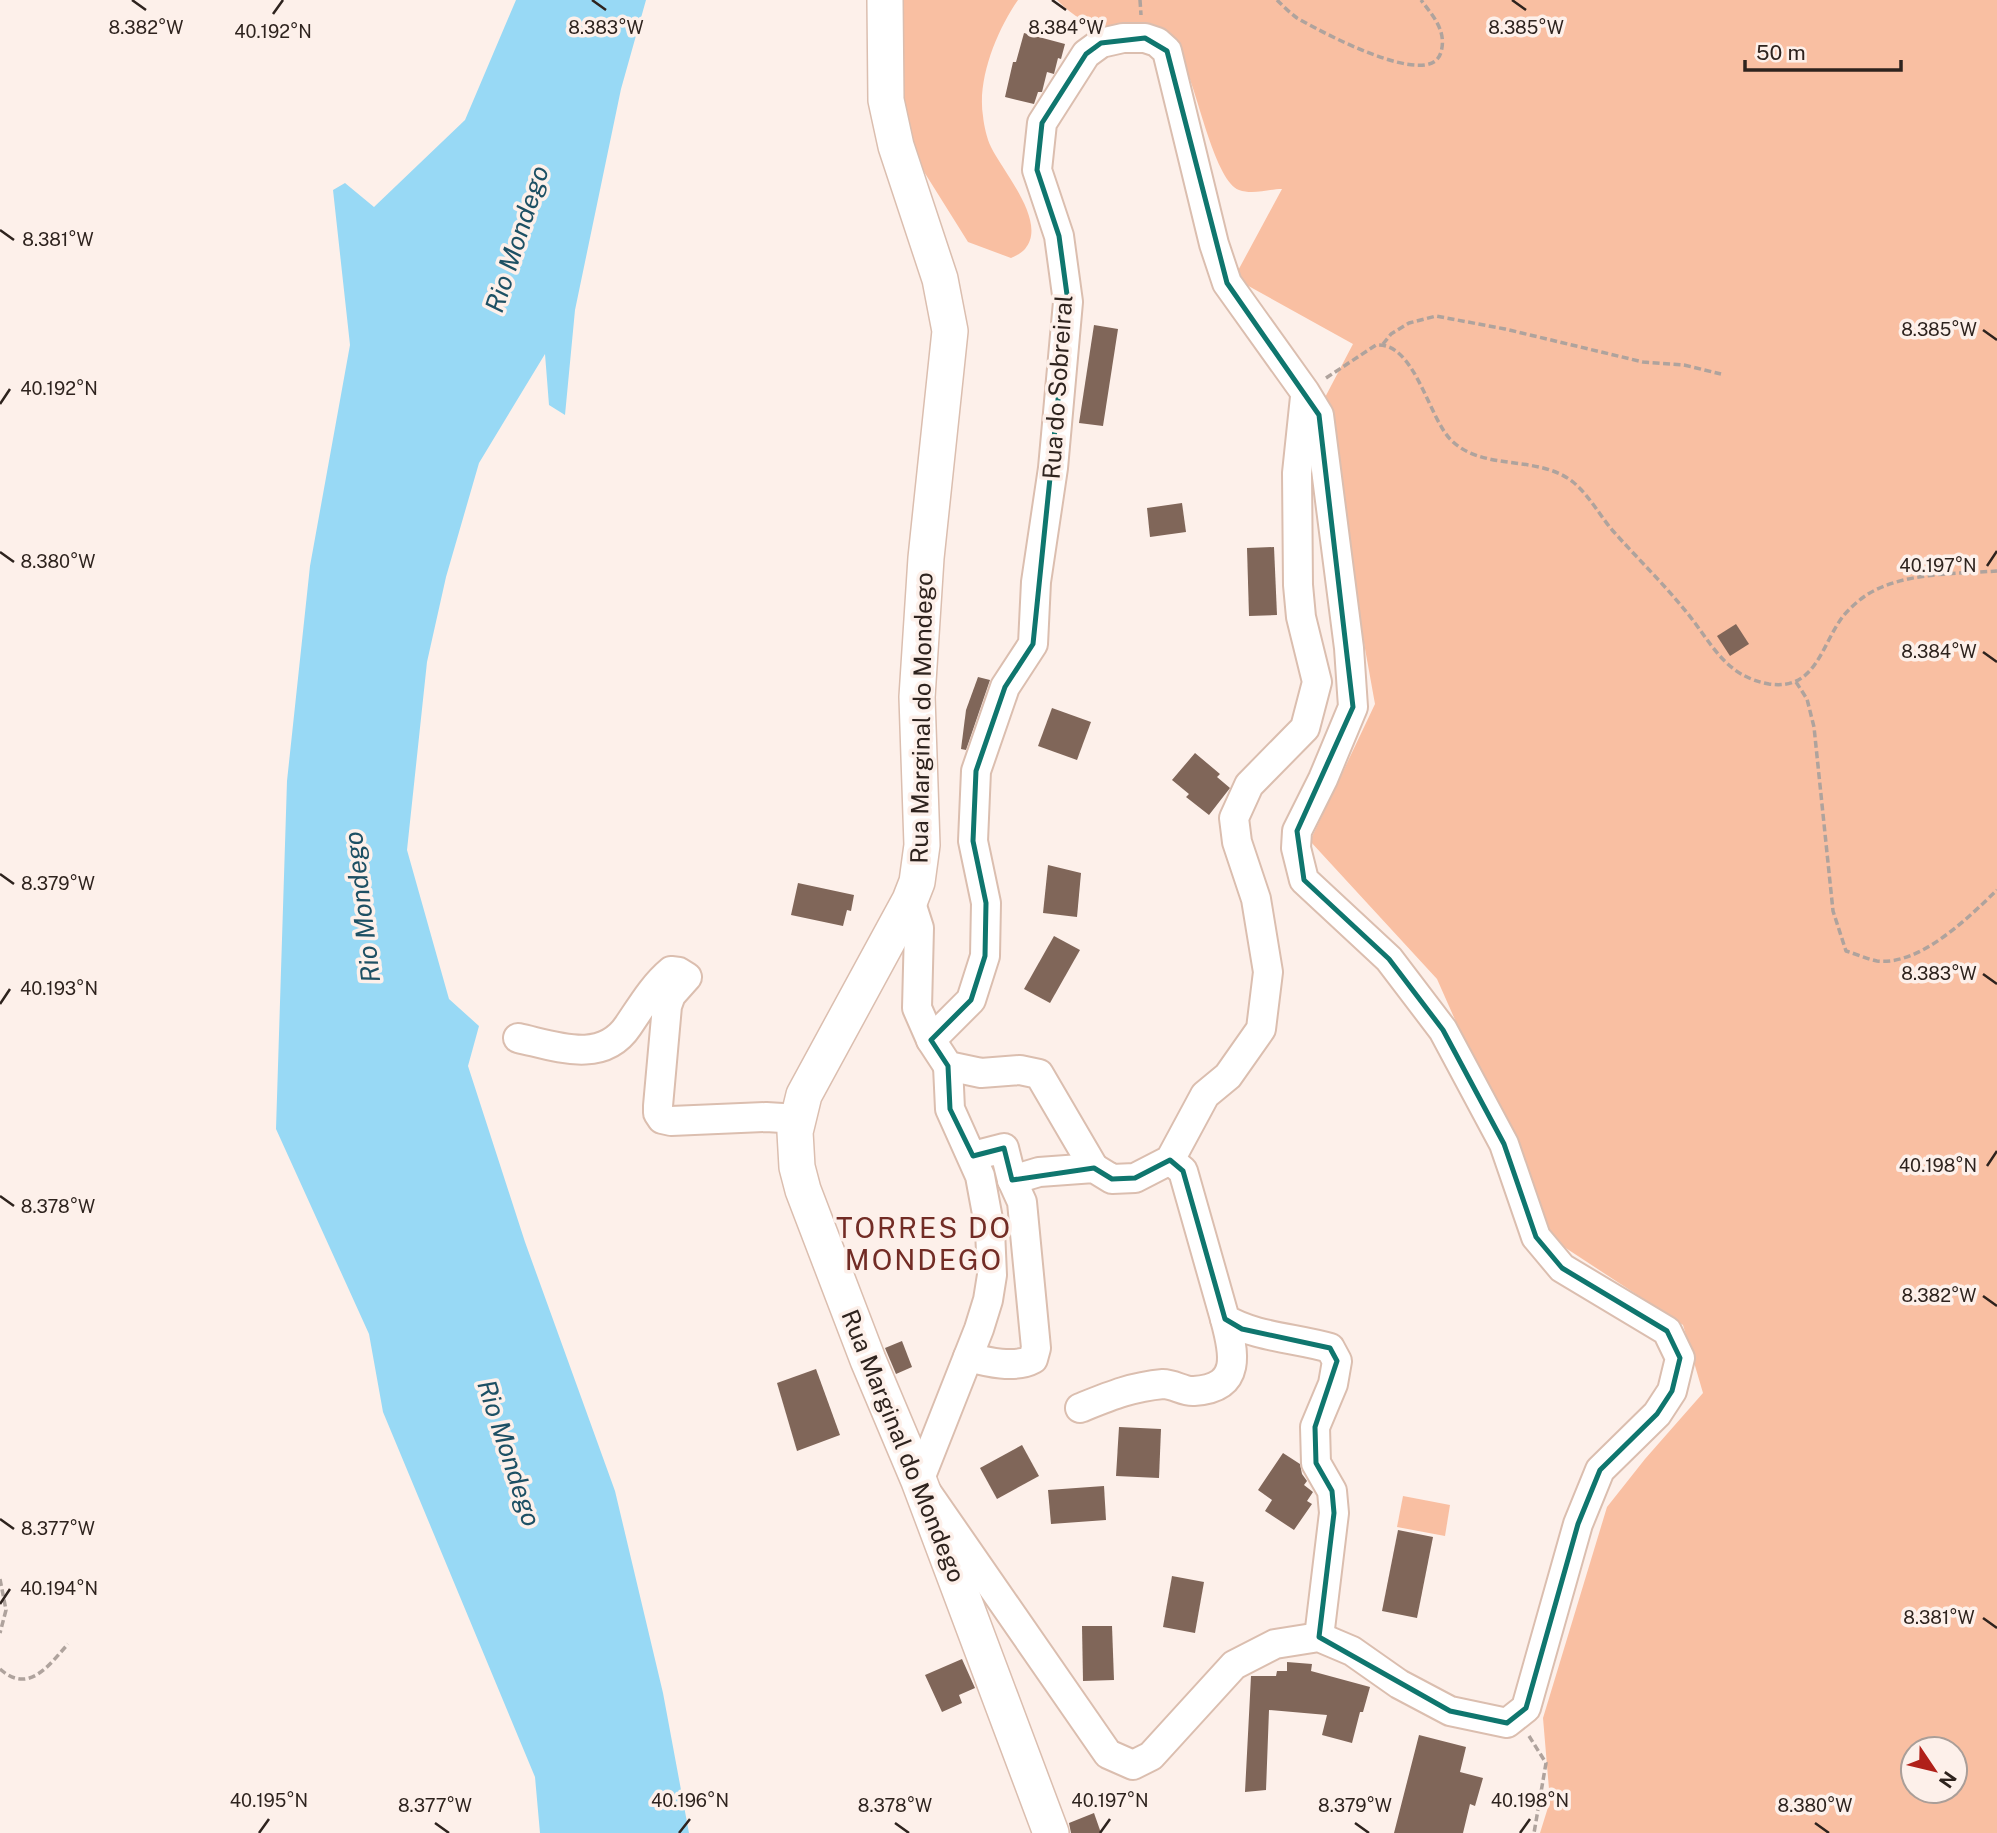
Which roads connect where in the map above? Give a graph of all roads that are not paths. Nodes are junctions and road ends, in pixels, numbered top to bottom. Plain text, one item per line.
1 (885, 0) edge
2 (1305, 391) junction
3 (910, 900) junction
4 (518, 1038) dead end
5 (931, 1040) junction
6 (948, 1066) junction
7 (799, 1119) junction
8 (973, 1156) junction
9 (1170, 1160) junction
10 (1094, 1168) junction
11 (1012, 1180) junction
12 (1225, 1319) junction
13 (968, 1357) junction
14 (1080, 1408) dead end
15 (919, 1481) junction
16 (1319, 1637) junction
17 (1051, 1833) edge

1 - 3 main road, Rua Marginal do Mondego
2 - 5 street, Rua do Sobreiral
2 - 9 street
2 - 16 street, Rua do Sobreiral
3 - 5 street
3 - 7 main road, Rua Marginal do Mondego
4 - 7 street
5 - 6 street
6 - 8 street
6 - 10 street
7 - 15 main road, Rua Marginal do Mondego
8 - 11 street
8 - 13 street
9 - 10 street
9 - 12 street
10 - 11 street
11 - 13 street
12 - 14 street
12 - 16 street
13 - 15 street
15 - 16 street
15 - 17 main road, Rua Marginal do Mondego

